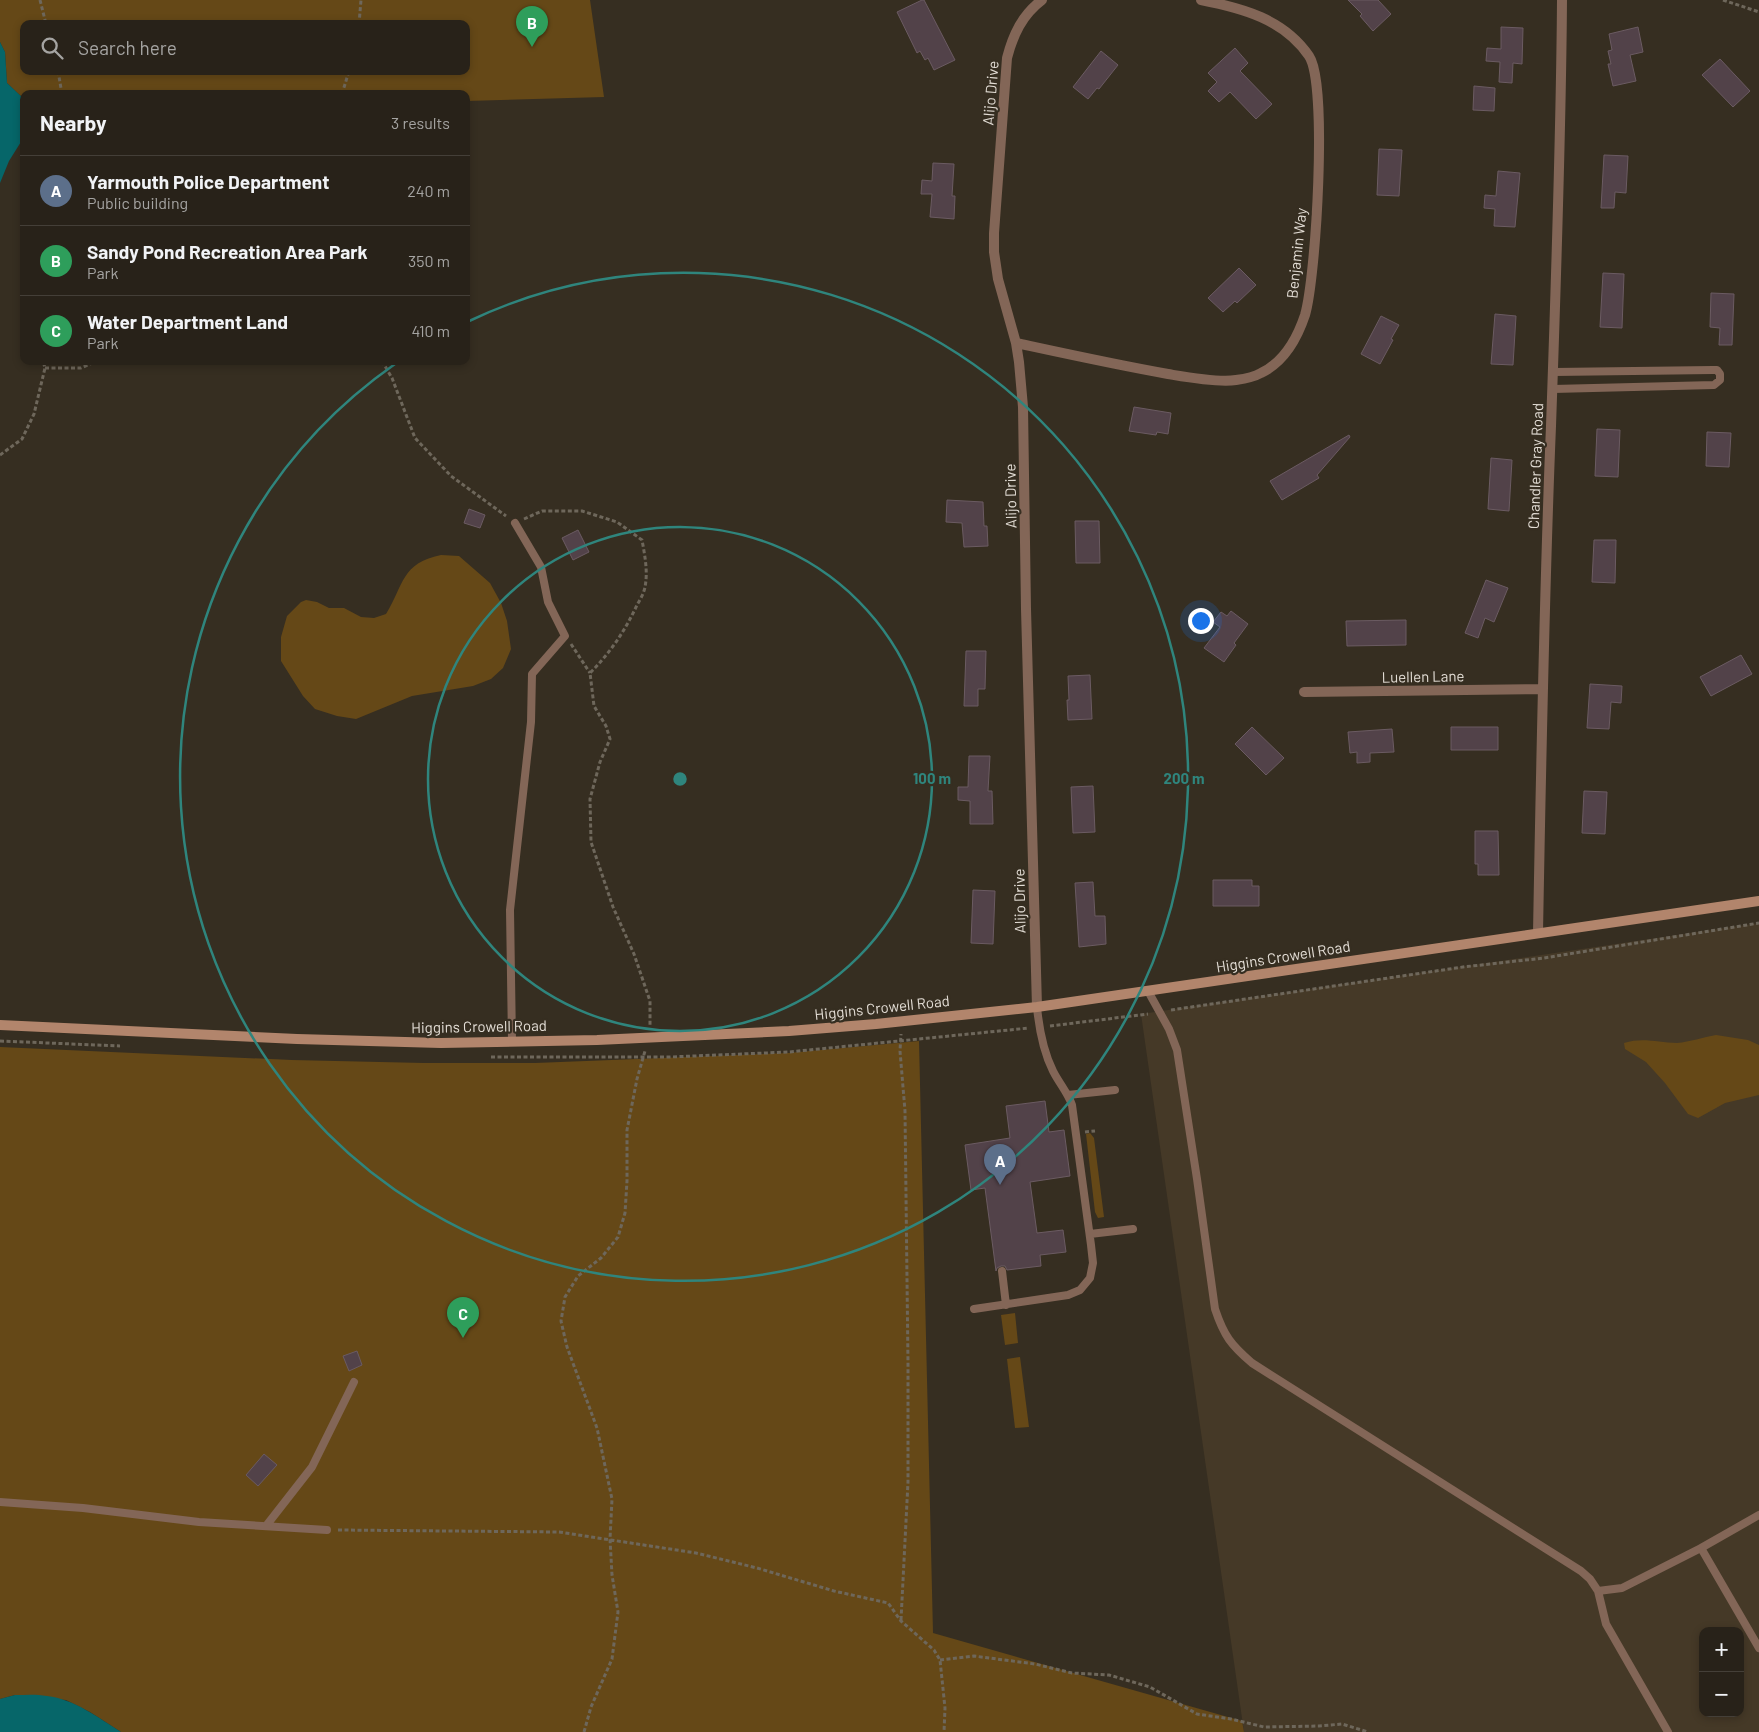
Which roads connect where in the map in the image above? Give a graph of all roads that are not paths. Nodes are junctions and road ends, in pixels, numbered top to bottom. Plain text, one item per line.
1 (1042, 0) edge
2 (1201, 0) edge
3 (1562, 0) edge
4 (1016, 343) junction
5 (1554, 372) junction
6 (1553, 389) junction
7 (516, 523) road end
8 (1543, 689) junction
9 (1304, 692) dead end
10 (1759, 901) edge
11 (1538, 933) junction
12 (1148, 991) junction
13 (1037, 1007) junction
14 (0, 1025) edge
15 (512, 1041) junction
16 (1115, 1090) dead end
17 (1068, 1095) junction
18 (1133, 1229) dead end
19 (1090, 1234) junction
20 (1002, 1271) dead end
21 (1006, 1305) junction
22 (974, 1309) dead end
23 (354, 1382) dead end
24 (0, 1502) edge
25 (1759, 1515) edge
26 (266, 1526) junction
27 (327, 1530) road end
28 (1701, 1548) junction
29 (1598, 1591) junction
30 (1759, 1647) edge
31 (1668, 1732) edge

1 - 4 street, Alijo Drive
2 - 4 street, Benjamin Way
3 - 5 street, Chandler Gray Road
4 - 13 street, Alijo Drive
5 - 6 street, Chandler Gray Road
5 - 6 lane
6 - 8 street, Chandler Gray Road
7 - 15 lane
8 - 9 street, Luellen Lane
8 - 11 street, Chandler Gray Road
10 - 11 main road, Higgins Crowell Road
11 - 12 main road, Higgins Crowell Road
12 - 13 main road, Higgins Crowell Road
12 - 29 lane
13 - 15 main road, Higgins Crowell Road
13 - 17 lane
14 - 15 main road, Higgins Crowell Road
16 - 17 lane
17 - 19 lane
18 - 19 lane
19 - 21 lane
20 - 21 lane
21 - 22 lane
23 - 26 lane
24 - 26 lane
25 - 28 lane
26 - 27 lane
28 - 29 lane
28 - 30 lane
29 - 31 lane

